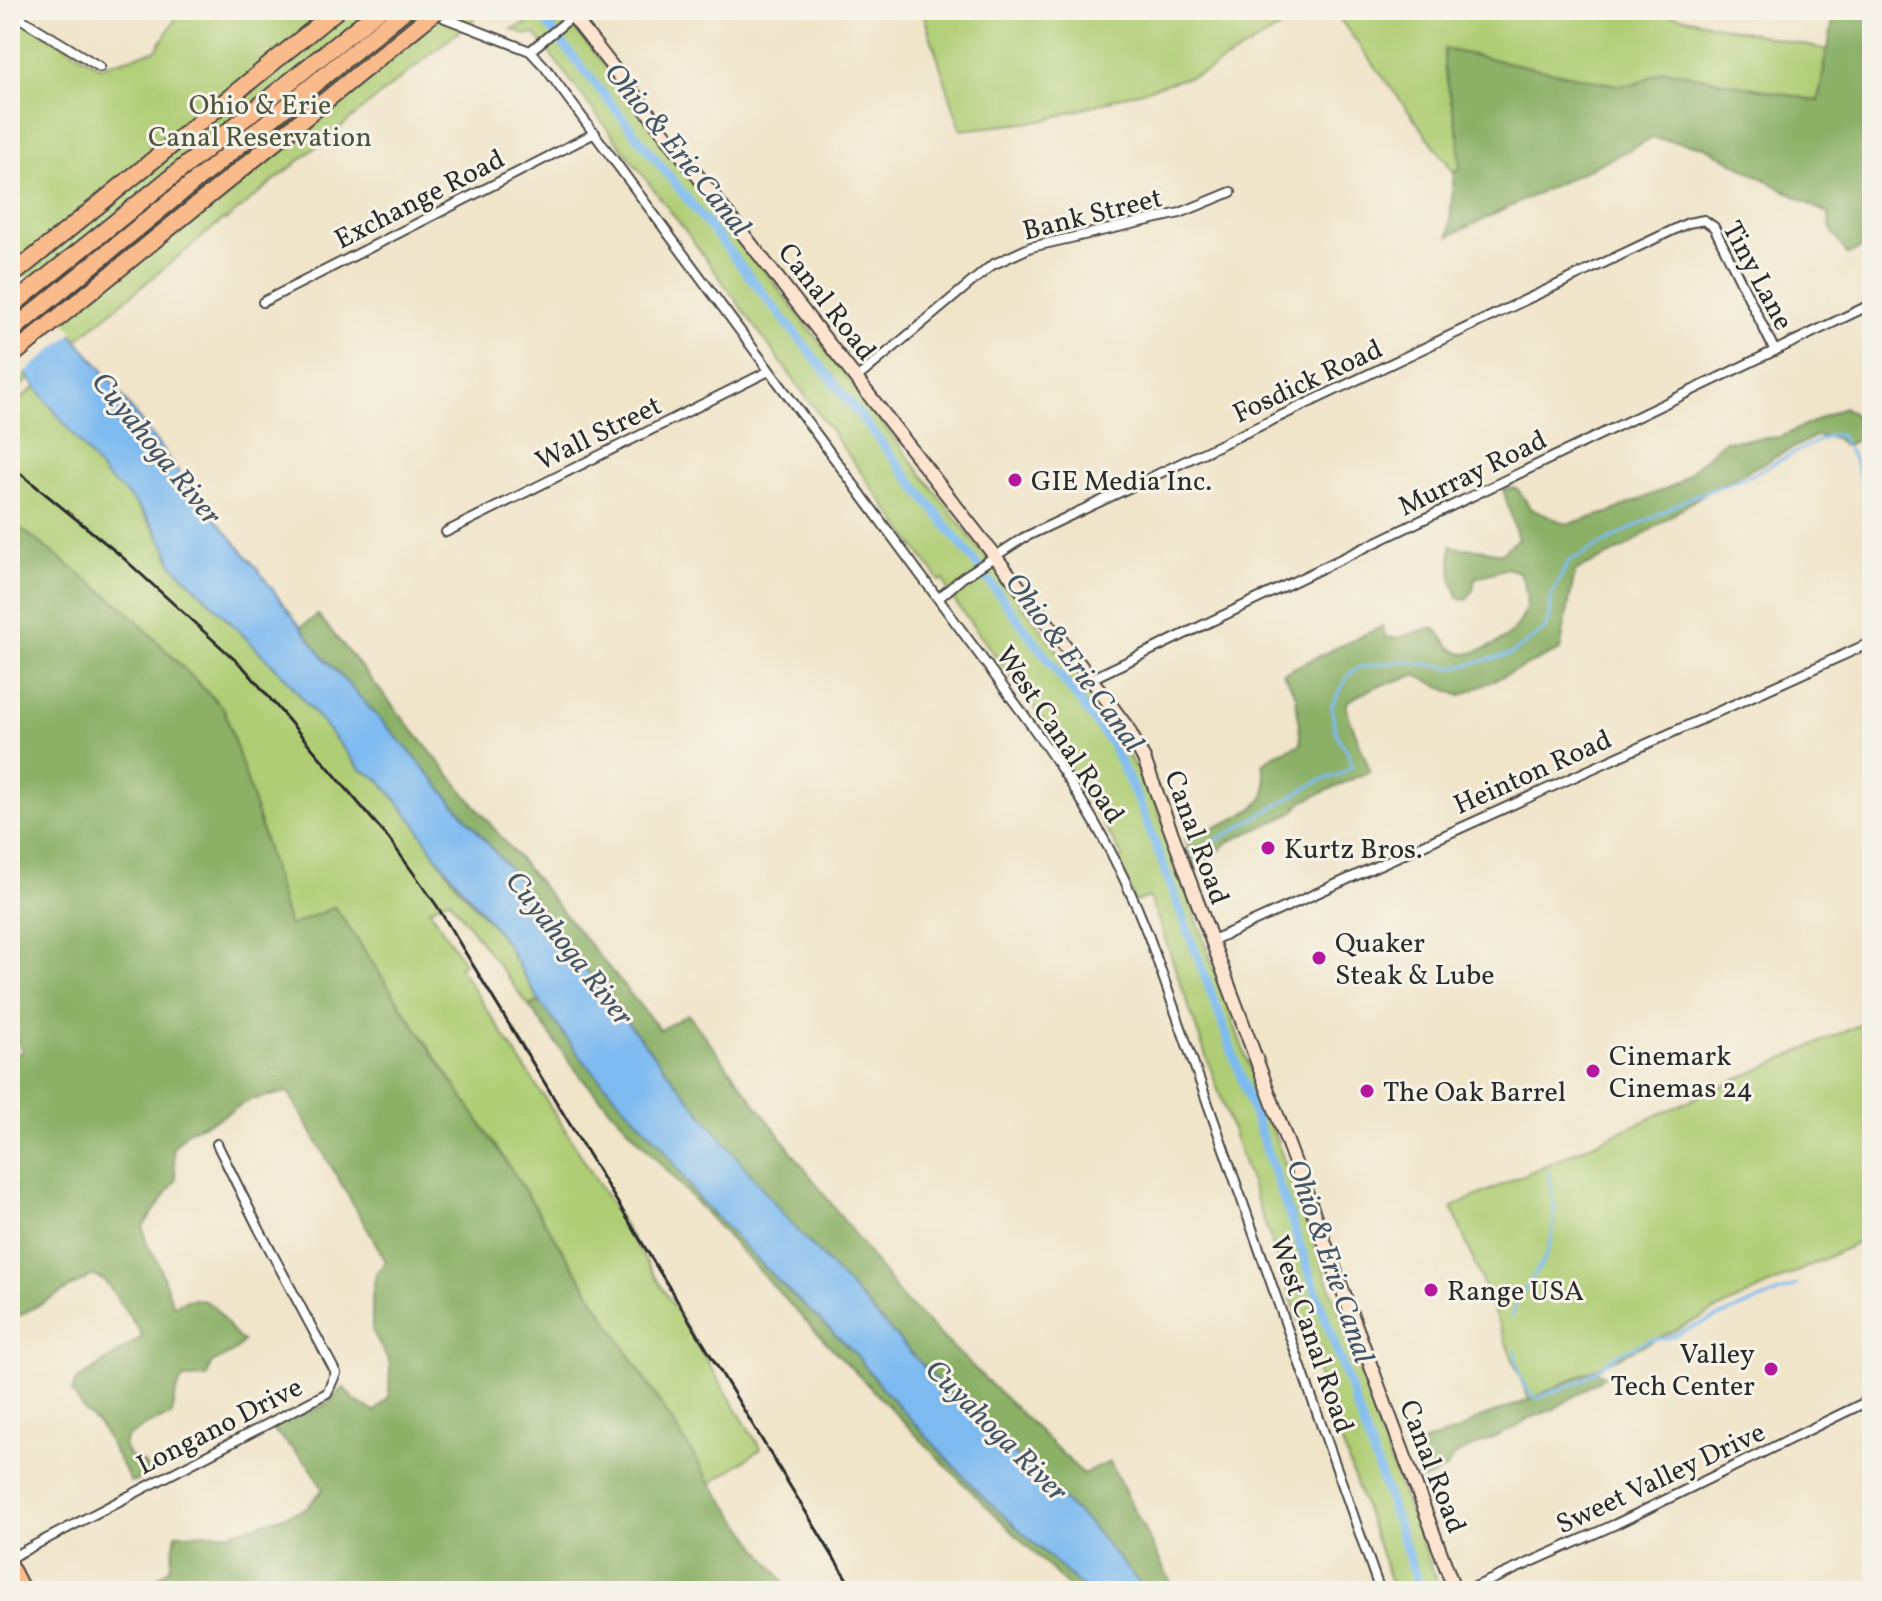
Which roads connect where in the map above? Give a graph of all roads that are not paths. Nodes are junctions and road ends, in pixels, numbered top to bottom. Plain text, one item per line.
1 (337, 10) edge
2 (379, 10) edge
3 (405, 10) edge
4 (435, 10) edge
5 (10, 12) edge
6 (571, 13) edge
7 (530, 51) junction
8 (100, 67) dead end
9 (595, 133) junction
10 (1231, 192) dead end
11 (1704, 220) joint
12 (10, 277) edge
13 (263, 302) dead end
14 (1872, 304) edge
15 (10, 307) edge
16 (10, 332) edge
17 (1775, 351) junction
18 (10, 357) edge
19 (769, 371) junction
20 (858, 377) junction
21 (446, 532) dead end
22 (989, 559) junction
23 (939, 598) junction
24 (1872, 642) edge
25 (1091, 679) junction
26 (1211, 941) junction
27 (217, 1144) dead end
28 (1872, 1399) edge
29 (10, 1558) edge
30 (10, 1566) edge
31 (23, 1591) edge
32 (1380, 1591) edge
33 (1455, 1591) edge
34 (1466, 1591) edge

1 - 12 highway
2 - 15 highway
3 - 16 highway
4 - 7 street
4 - 18 highway, bridge
5 - 8 street
6 - 7 street
6 - 20 main road, Canal Road
7 - 9 street, West Canal Road
9 - 13 street, Exchange Road
9 - 19 street, West Canal Road
10 - 20 street, Bank Street
11 - 17 street, Tiny Lane
11 - 22 street, Fosdick Road
14 - 17 street, Murray Road
17 - 25 street, Murray Road
19 - 21 street, Wall Street
19 - 23 street, West Canal Road
20 - 22 main road, Canal Road
22 - 23 street, Fosdick Road
22 - 25 main road, Canal Road
23 - 32 street, West Canal Road
24 - 26 street, Heinton Road
25 - 26 main road, Canal Road
26 - 33 main road, Canal Road
27 - 29 street, Longano Drive
28 - 34 street, Sweet Valley Drive
30 - 31 main road

